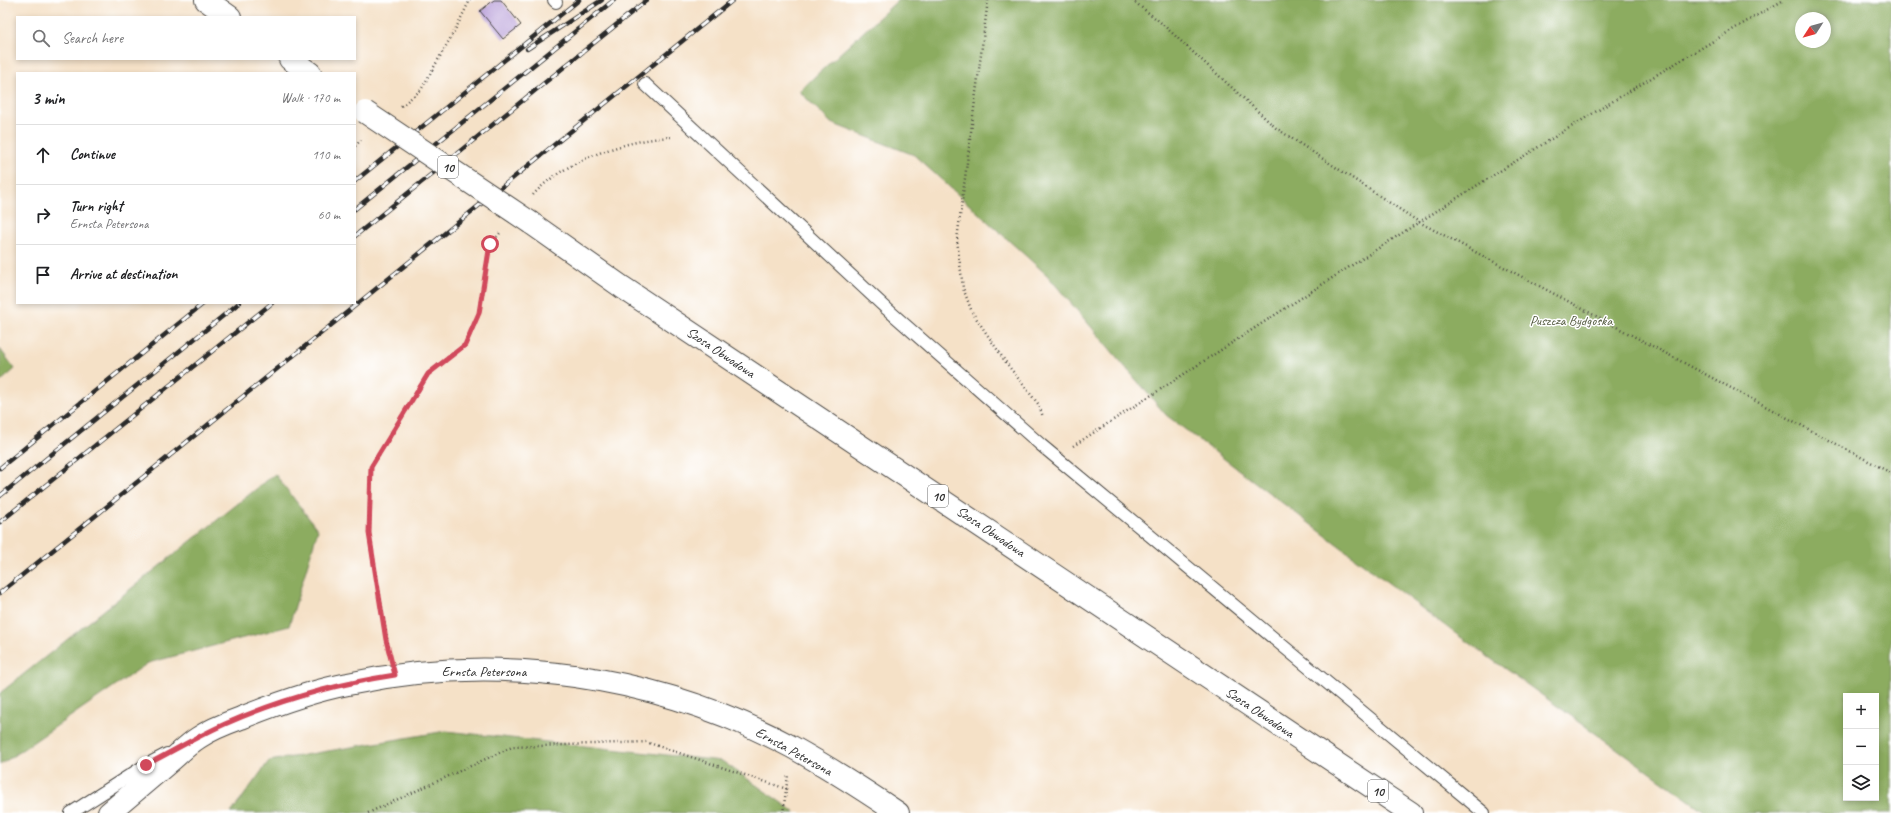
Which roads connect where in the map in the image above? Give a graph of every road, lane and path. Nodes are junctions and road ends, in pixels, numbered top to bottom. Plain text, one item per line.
1 (206, 0) edge
2 (470, 0) edge
3 (988, 0) edge
4 (1132, 0) edge
5 (1784, 0) edge
6 (229, 16) edge
7 (291, 60) edge
8 (309, 72) edge
9 (645, 84) dead end
10 (360, 108) edge
11 (397, 110) dead end
12 (367, 135) dead end
13 (700, 136) junction
14 (356, 145) edge
15 (530, 198) dead end
16 (1419, 222) junction
17 (505, 227) dead end
18 (1041, 445) junction
19 (1056, 457) junction
20 (1891, 473) edge
21 (395, 675) junction
22 (198, 738) junction
23 (791, 747) junction
24 (786, 789) junction
25 (71, 813) edge
26 (109, 813) edge
27 (368, 813) edge
28 (783, 813) edge
29 (898, 813) edge
30 (1411, 813) edge
31 (1484, 813) edge

1 - 6 main road
2 - 11 path
3 - 18 path
4 - 16 path
5 - 16 path
7 - 8 main road
9 - 13 lane
10 - 30 main road, Szosa Obwodowa / 10, bridge
12 - 14 path
13 - 15 path
13 - 18 lane
16 - 19 path
16 - 20 path
17 - 21 path
18 - 19 lane
19 - 31 lane
21 - 22 main road, Ernsta Petersona
21 - 23 main road, Ernsta Petersona
22 - 25 lane, Ernsta Petersona
22 - 26 main road
23 - 24 path
23 - 29 main road, Ernsta Petersona
24 - 27 path
24 - 28 path

